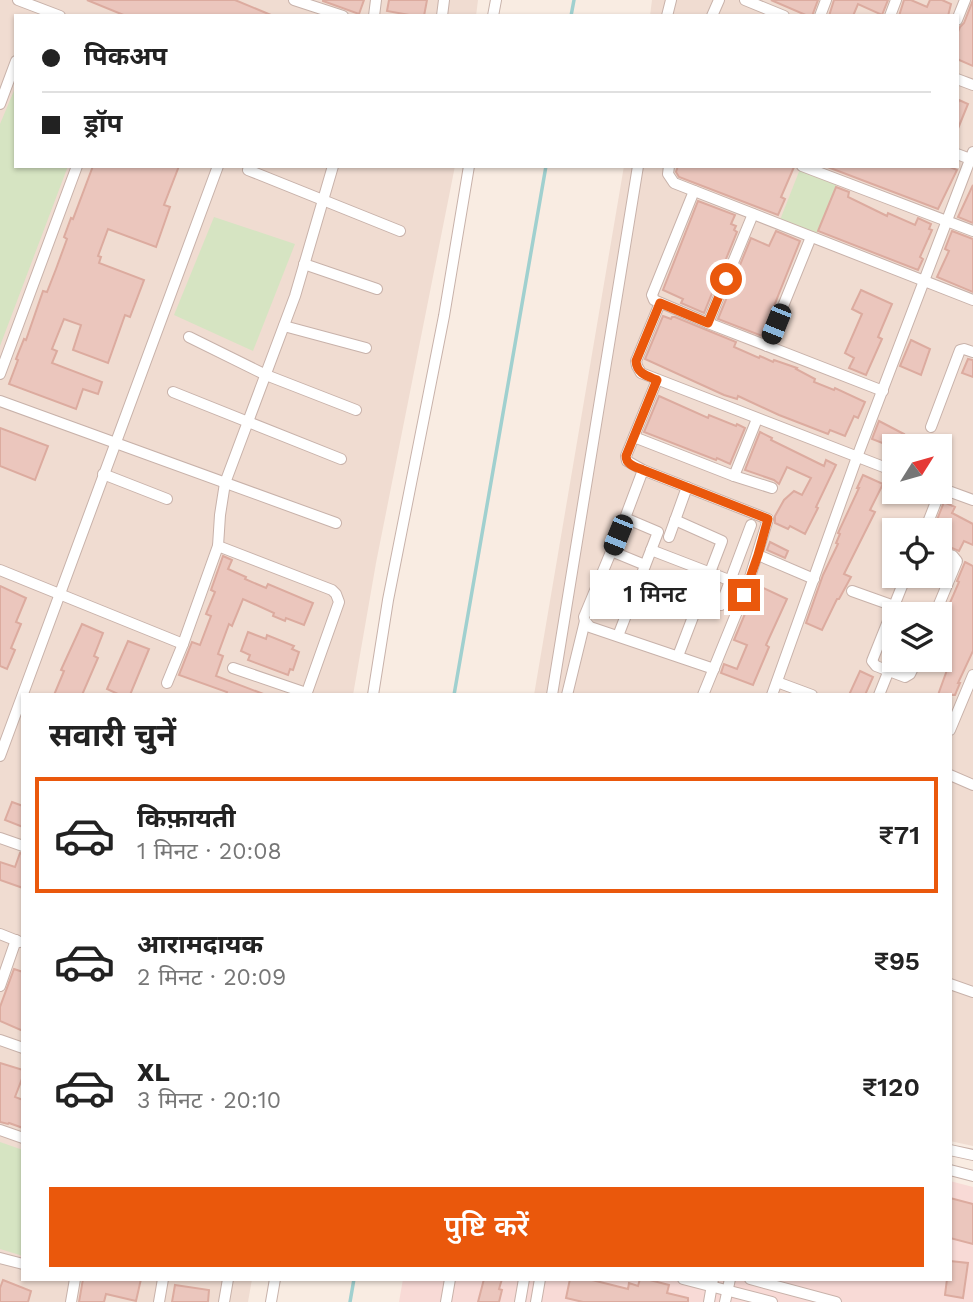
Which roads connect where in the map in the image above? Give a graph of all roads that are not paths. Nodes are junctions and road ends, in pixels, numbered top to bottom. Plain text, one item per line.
1 (18, 0) edge
2 (294, 0) edge
3 (745, 0) edge
4 (758, 3) edge
5 (36, 7) edge
6 (55, 14) edge
7 (337, 14) edge
8 (780, 14) edge
9 (0, 64) edge
10 (14, 65) edge
11 (0, 104) edge
12 (972, 157) edge
13 (76, 168) edge
14 (217, 168) edge
15 (332, 168) edge
16 (469, 168) edge
17 (638, 168) edge
18 (669, 168) edge
19 (807, 168) edge
20 (248, 170) dead end
21 (694, 191) junction
22 (323, 199) junction
23 (753, 214) junction
24 (947, 221) junction
25 (400, 231) dead end
26 (973, 231) edge
27 (811, 237) junction
28 (304, 264) junction
29 (925, 281) junction
30 (377, 289) dead end
31 (973, 300) edge
32 (660, 303) junction
33 (708, 323) junction
34 (284, 326) junction
35 (189, 337) dead end
36 (767, 346) junction
37 (366, 348) dead end
38 (973, 352) edge
39 (0, 374) edge
40 (266, 375) junction
41 (657, 380) junction
42 (883, 391) junction
43 (173, 392) dead end
44 (0, 401) edge
45 (356, 410) dead end
46 (757, 419) junction
47 (248, 422) junction
48 (931, 427) dead end
49 (634, 437) junction
50 (115, 444) junction
51 (857, 457) junction
52 (341, 458) dead end
53 (882, 466) edge
54 (643, 470) junction
55 (103, 474) junction
56 (734, 476) junction
57 (225, 483) junction
58 (687, 487) junction
59 (772, 488) dead end
60 (952, 492) edge
61 (167, 499) dead end
62 (973, 500) edge
63 (625, 518) junction
64 (675, 520) junction
65 (336, 523) dead end
66 (751, 525) dead end
67 (668, 537) dead end
68 (218, 546) junction
69 (651, 550) junction
70 (611, 551) junction
71 (758, 555) junction
72 (952, 556) edge
73 (645, 565) junction
74 (0, 570) edge
75 (709, 573) junction
76 (952, 573) edge
77 (814, 579) junction
78 (730, 581) junction
79 (747, 587) junction
80 (852, 591) dead end
81 (59, 594) junction
82 (700, 598) junction
83 (883, 602) edge
84 (585, 621) junction
85 (882, 635) edge
86 (618, 636) junction
87 (183, 644) junction
88 (678, 656) junction
89 (233, 667) dead end
90 (882, 668) edge
91 (714, 669) junction
92 (888, 672) edge
93 (894, 672) edge
94 (911, 672) edge
95 (973, 678) edge
96 (777, 682) junction
97 (167, 683) dead end
98 (23, 693) edge
99 (303, 693) edge
100 (306, 693) edge
101 (373, 693) edge
102 (552, 693) edge
103 (567, 693) edge
104 (704, 693) edge
105 (773, 693) edge
106 (807, 693) edge
107 (880, 693) edge
108 (21, 698) edge
109 (952, 725) edge
110 (0, 756) edge
111 (952, 776) edge
112 (973, 785) edge
113 (0, 838) edge
114 (21, 845) edge
115 (0, 934) edge
116 (19, 942) edge
117 (0, 985) edge
118 (952, 985) edge
119 (973, 992) edge
120 (0, 1040) edge
121 (21, 1047) edge
122 (0, 1130) edge
123 (21, 1137) edge
124 (952, 1150) edge
125 (973, 1155) edge
126 (952, 1171) edge
127 (973, 1176) edge
128 (0, 1258) edge
129 (21, 1263) edge
130 (74, 1281) edge
131 (163, 1281) edge
132 (228, 1281) edge
133 (275, 1281) edge
134 (450, 1281) edge
135 (524, 1281) edge
136 (540, 1281) edge
137 (757, 1281) edge
138 (713, 1283) edge
139 (727, 1291) edge
140 (71, 1302) edge
141 (159, 1302) edge
142 (224, 1302) edge
143 (271, 1302) edge
144 (446, 1302) edge
145 (520, 1302) edge
146 (536, 1302) edge
147 (709, 1302) edge
148 (772, 1302) edge
149 (836, 1302) edge

1 - 5 street
2 - 7 street
3 - 4 street
4 - 8 street
5 - 6 street
9 - 10 street
10 - 11 street
12 - 24 street
13 - 39 street
14 - 50 street
15 - 22 street
16 - 101 street
17 - 102 street
18 - 21 street
19 - 24 street
20 - 22 street
21 - 23 street
21 - 32 street
22 - 25 street
22 - 28 street
23 - 27 street
23 - 33 street
24 - 26 street
24 - 29 street
27 - 29 street
27 - 36 street
28 - 30 street
28 - 34 street
29 - 31 street
29 - 42 street
32 - 33 street
32 - 41 street
33 - 36 street
34 - 37 street
34 - 40 street
35 - 40 street
36 - 42 street
38 - 48 street
40 - 45 street
40 - 47 street
41 - 46 street
41 - 49 street
42 - 51 street
43 - 47 street
44 - 50 street
46 - 51 street
46 - 56 street
47 - 52 street
47 - 57 street
49 - 54 street
49 - 56 street
50 - 55 street
50 - 57 street
51 - 53 street
51 - 77 street
54 - 58 street
54 - 63 street
55 - 61 street
55 - 81 street
56 - 59 street
57 - 65 street
57 - 68 street
58 - 64 street
58 - 71 street
60 - 62 street
63 - 69 street
63 - 70 street
64 - 67 street
64 - 75 street
66 - 78 street
68 - 87 street
68 - 100 street
69 - 73 street
69 - 75 street
70 - 73 street
70 - 84 street
71 - 77 street
71 - 79 street
72 - 76 street
73 - 86 street
74 - 81 street
75 - 78 street
75 - 82 street
77 - 96 street
78 - 79 street
78 - 82 street
79 - 91 street
80 - 83 street
81 - 87 street
81 - 98 street
82 - 88 street
84 - 86 street
84 - 103 street
85 - 90 street
86 - 88 street
87 - 97 street
88 - 91 street
89 - 99 street
91 - 104 street
92 - 107 street
93 - 94 street
95 - 109 street
96 - 105 street
96 - 106 street
108 - 110 street
111 - 112 street
113 - 114 street
115 - 116 street
116 - 117 street
118 - 119 street
120 - 121 street
122 - 123 street
124 - 125 street
126 - 127 street
128 - 129 street
130 - 140 street
131 - 141 street
132 - 142 street
133 - 143 street
134 - 144 street
135 - 145 street
136 - 146 street
137 - 149 street
138 - 139 street
138 - 147 street
139 - 148 street

